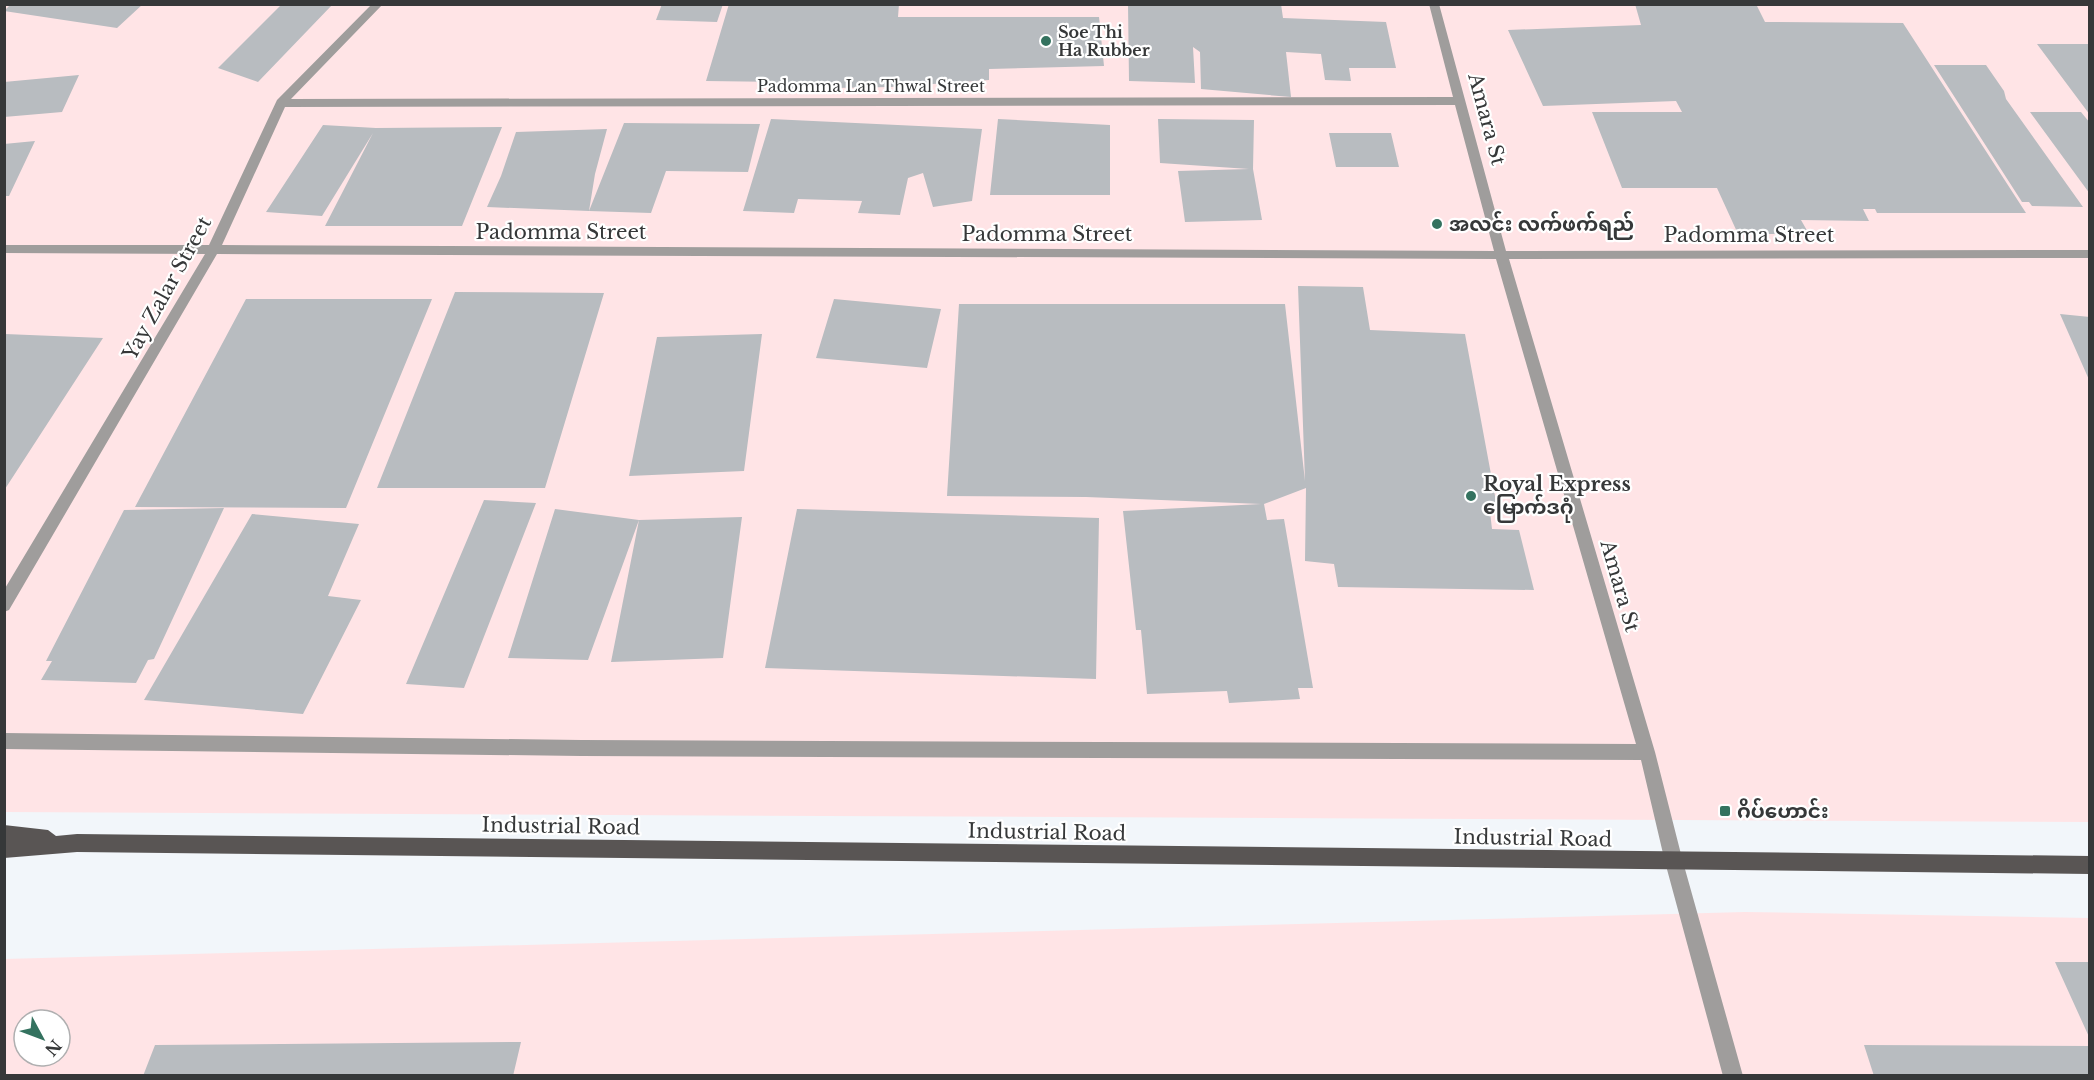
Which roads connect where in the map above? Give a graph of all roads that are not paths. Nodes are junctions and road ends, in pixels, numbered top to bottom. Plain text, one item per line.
1 (378, 4) edge
2 (1434, 4) edge
3 (1460, 101) junction
4 (281, 103) junction
5 (4, 249) edge
6 (213, 251) junction
7 (2090, 254) edge
8 (1501, 255) junction
9 (4, 605) edge
10 (4, 741) edge
11 (1647, 752) junction
12 (4, 833) edge
13 (77, 843) junction
14 (4, 849) edge
15 (1674, 862) junction
16 (2090, 865) edge
17 (1733, 1076) edge

1 - 4 street, Yay Zalar Street
2 - 3 street, Amara St
3 - 4 street, Padomma Lan Thwal Street
3 - 8 street, Amara St
4 - 6 street, Yay Zalar Street
5 - 6 street, Padomma Street
6 - 8 street, Padomma Street
6 - 9 street, Yay Zalar Street
7 - 8 street, Padomma Street
8 - 11 street, Amara St
10 - 11 street
11 - 15 street, Amara St
12 - 13 main road
13 - 14 main road, Industrial Road
13 - 15 main road, Industrial Road
15 - 16 main road, Industrial Road
15 - 17 street, Amara St

